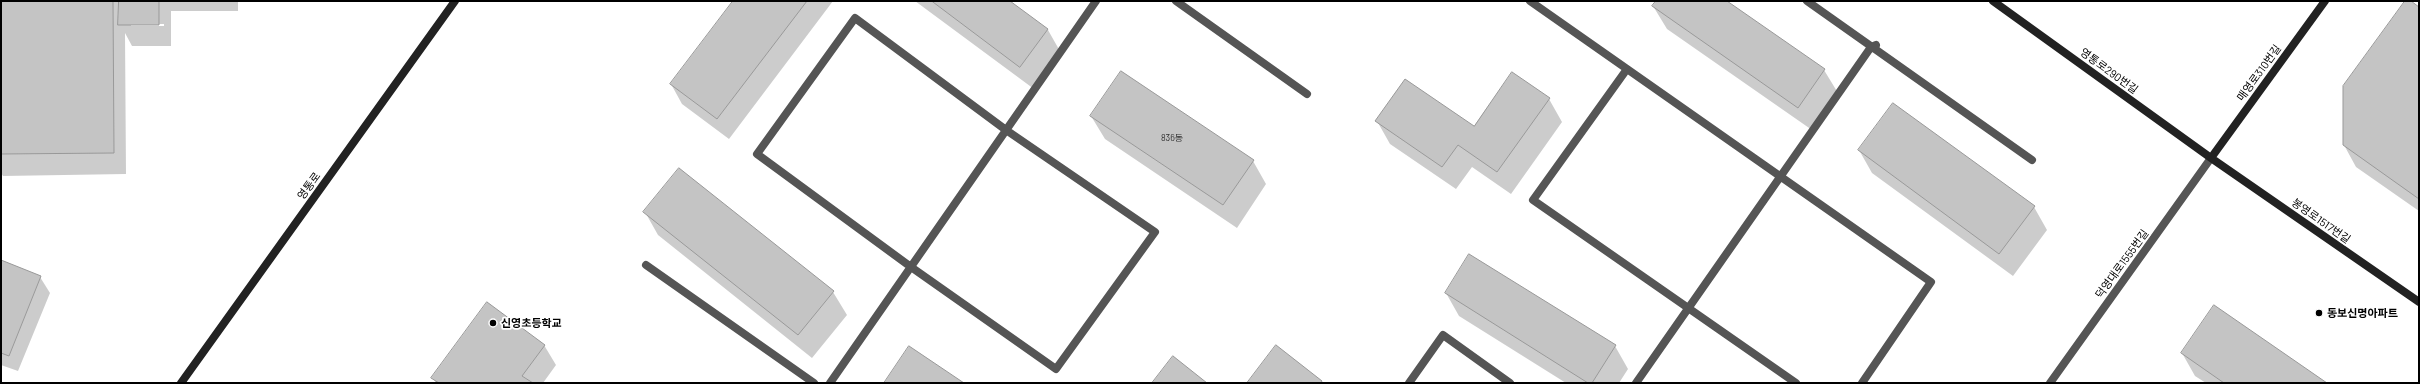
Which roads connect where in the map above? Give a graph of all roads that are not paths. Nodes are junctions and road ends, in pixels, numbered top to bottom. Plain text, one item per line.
1 (454, 1) edge
2 (1096, 1) edge
3 (1176, 1) edge
4 (1806, 1) edge
5 (1993, 1) edge
6 (2325, 1) edge
7 (1532, 2) edge
8 (1874, 46) junction
9 (1627, 69) junction
10 (1307, 94) dead end
11 (1006, 130) junction
12 (2211, 158) junction
13 (2032, 160) dead end
14 (1782, 178) junction
15 (646, 265) dead end
16 (911, 266) junction
17 (2419, 302) edge
18 (1689, 309) junction
19 (181, 383) edge
20 (814, 383) edge
21 (830, 383) edge
22 (1409, 383) edge
23 (1510, 383) edge
24 (1636, 383) edge
25 (1796, 383) edge
26 (1862, 383) edge
27 (2050, 383) edge

1 - 19 street, 영통로
2 - 11 street
3 - 10 street
4 - 8 street
5 - 12 street, 영통로290번길
6 - 12 street, 매영로310번길
7 - 9 street
8 - 13 street
8 - 14 street
9 - 14 street
9 - 18 street
11 - 16 street
11 - 16 street
11 - 16 street
12 - 17 street, 봉영로1517번길
12 - 27 street, 덕영대로1555번길
14 - 18 street
14 - 26 street
15 - 20 street
16 - 21 street
18 - 24 street
18 - 25 street
22 - 23 street

